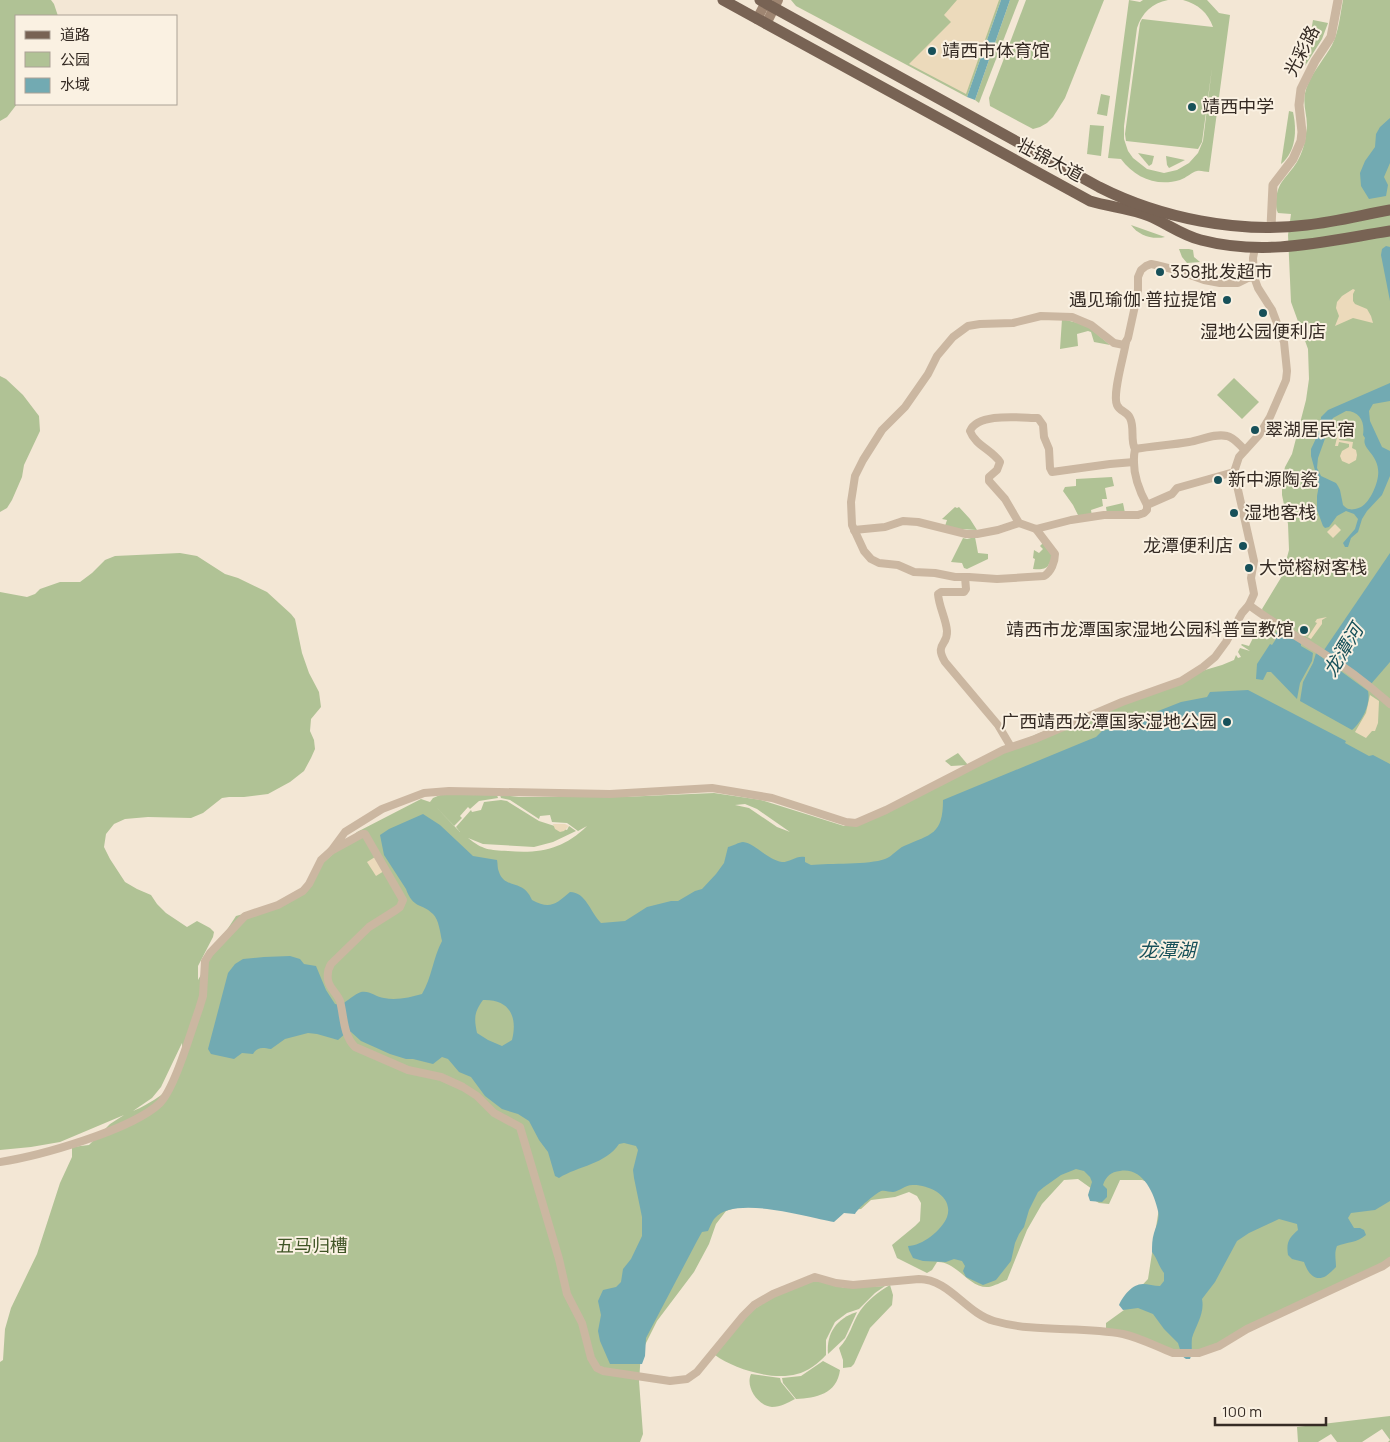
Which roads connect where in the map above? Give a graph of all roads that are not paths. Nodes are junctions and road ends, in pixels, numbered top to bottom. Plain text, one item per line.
1 (723, 0) edge
2 (1338, 0) edge
3 (769, 2) edge
4 (762, 21) junction
5 (1390, 210) edge
6 (1271, 227) junction
7 (1390, 231) edge
8 (1255, 248) junction
9 (1254, 277) junction
10 (1126, 342) junction
11 (1135, 449) junction
12 (1245, 450) junction
13 (1134, 462) junction
14 (1234, 472) junction
15 (1146, 505) junction
16 (1019, 523) junction
17 (1036, 529) junction
18 (854, 530) junction
19 (965, 577) junction
20 (1249, 605) junction
21 (1390, 704) edge
22 (1011, 747) junction
23 (331, 851) junction
24 (0, 1162) edge
25 (1390, 1261) edge

1 - 4 main road, 壮锦大道
2 - 6 street, 光彩路
3 - 4 main road
3 - 6 main road, 壮锦大道
4 - 8 main road, 壮锦大道
5 - 6 main road, 壮锦大道
7 - 8 main road, 壮锦大道
8 - 9 street
9 - 10 street
9 - 12 street
10 - 11 street
10 - 18 street
11 - 12 street
11 - 13 street
12 - 14 street
13 - 15 street
13 - 16 street
14 - 15 street
14 - 20 street
15 - 17 street
16 - 17 street
16 - 18 street
17 - 19 street
18 - 19 street
19 - 22 street
20 - 21 street
20 - 22 street
22 - 23 street
23 - 24 street
23 - 25 street

